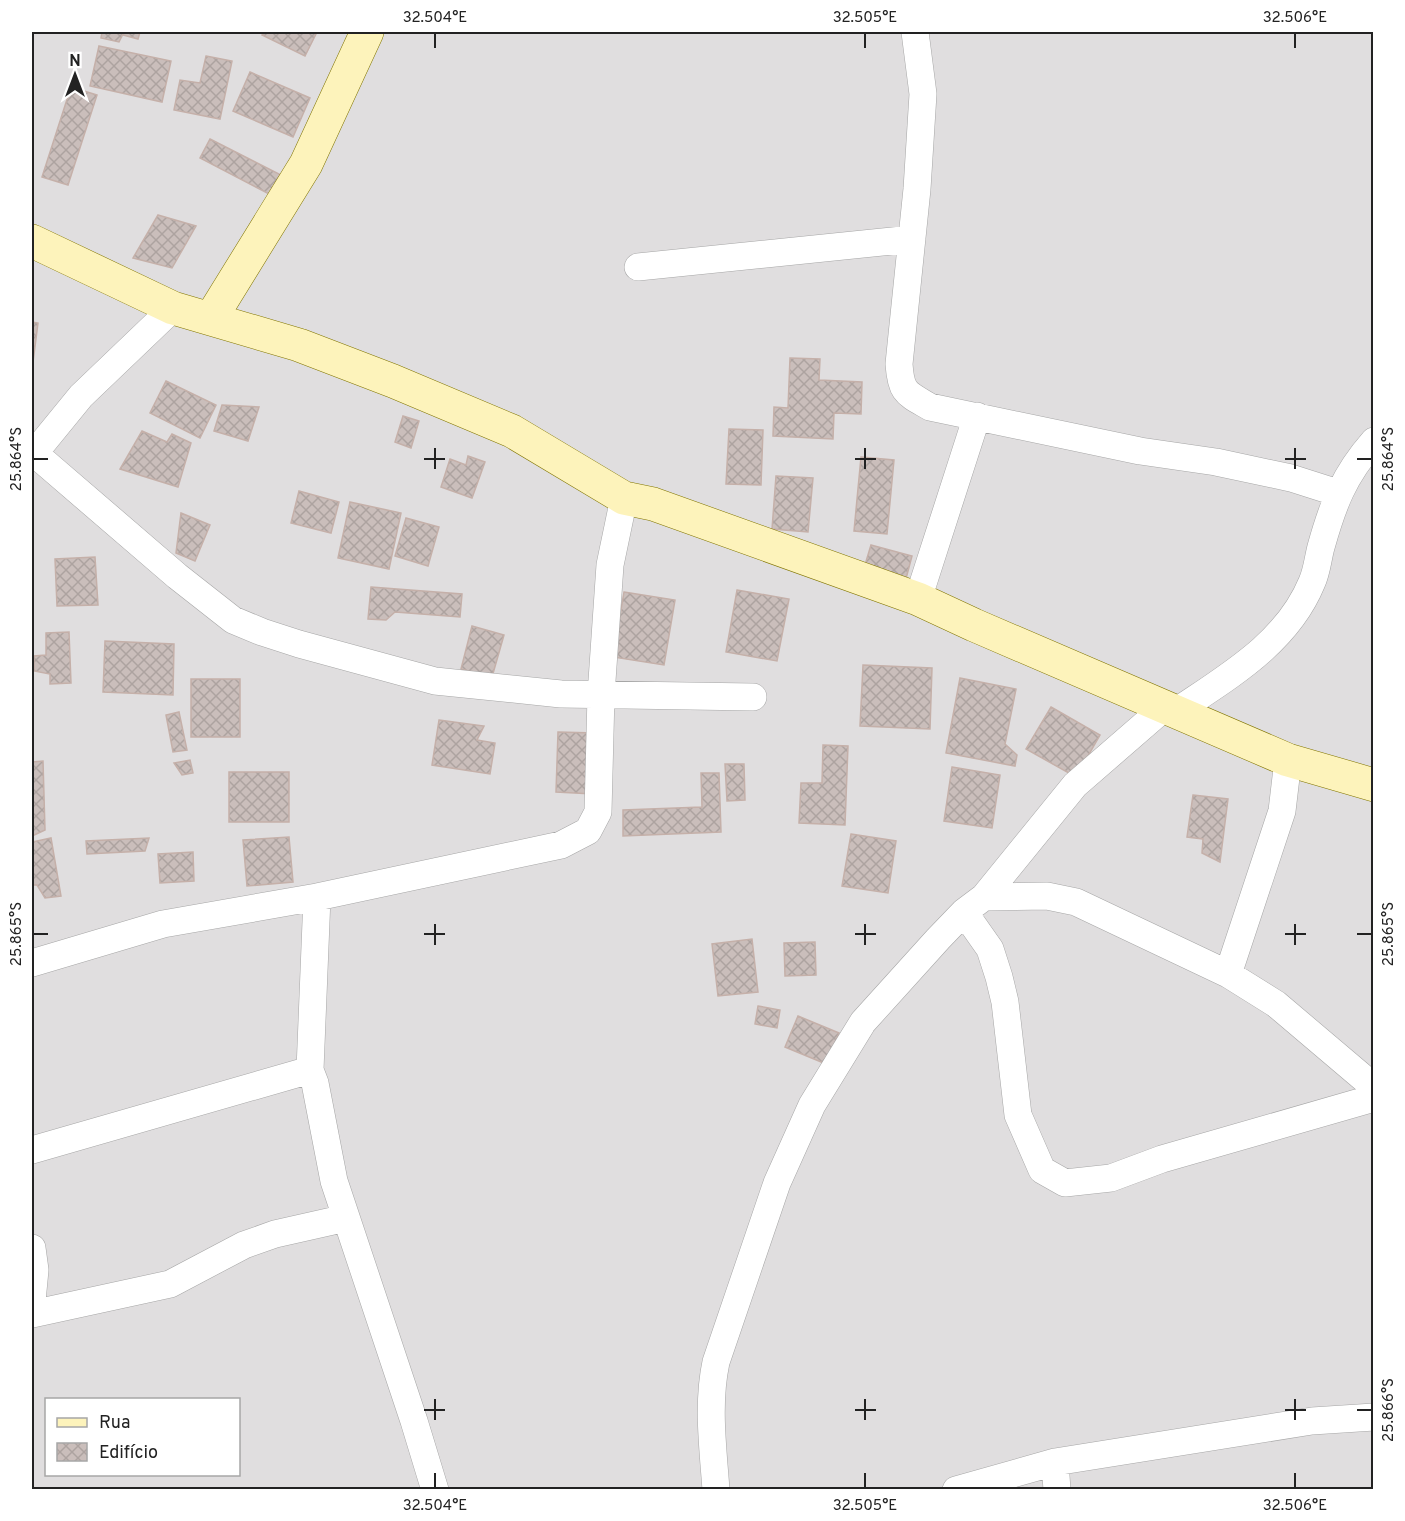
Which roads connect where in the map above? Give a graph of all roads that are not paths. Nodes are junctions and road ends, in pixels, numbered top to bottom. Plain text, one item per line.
1 (915, 32) edge
2 (360, 34) edge
3 (912, 239) junction
4 (32, 241) edge
5 (638, 267) dead end
6 (173, 308) junction
7 (211, 318) junction
8 (977, 416) junction
9 (1374, 441) edge
10 (33, 455) edge
11 (1338, 493) junction
12 (624, 498) junction
13 (918, 599) junction
14 (601, 695) junction
15 (753, 697) dead end
16 (1172, 708) junction
17 (1288, 759) junction
18 (1374, 785) edge
19 (317, 897) junction
20 (974, 905) junction
21 (32, 963) edge
22 (1228, 974) junction
23 (310, 1070) junction
24 (1374, 1088) edge
25 (1374, 1098) edge
26 (32, 1150) edge
27 (346, 1218) junction
28 (32, 1248) edge
29 (32, 1301) edge
30 (32, 1314) edge
31 (1374, 1417) edge
32 (1055, 1462) junction
33 (435, 1490) edge
34 (716, 1490) edge
35 (956, 1490) edge
36 (1057, 1490) edge

1 - 3 street
2 - 7 street
3 - 5 street
3 - 8 street
4 - 6 street
6 - 7 street
6 - 10 street
7 - 12 street
8 - 11 street
8 - 13 street
9 - 11 street
10 - 14 street
11 - 16 street
12 - 13 street
12 - 14 street
13 - 16 street
14 - 15 street
14 - 19 street
16 - 17 street
16 - 20 street
17 - 18 street
17 - 22 street
19 - 21 street
19 - 23 street
20 - 22 street
20 - 25 street
20 - 34 street
22 - 24 street
23 - 26 street
23 - 27 street
27 - 30 street
27 - 33 street
28 - 29 street
31 - 32 street
32 - 35 street
32 - 36 street

